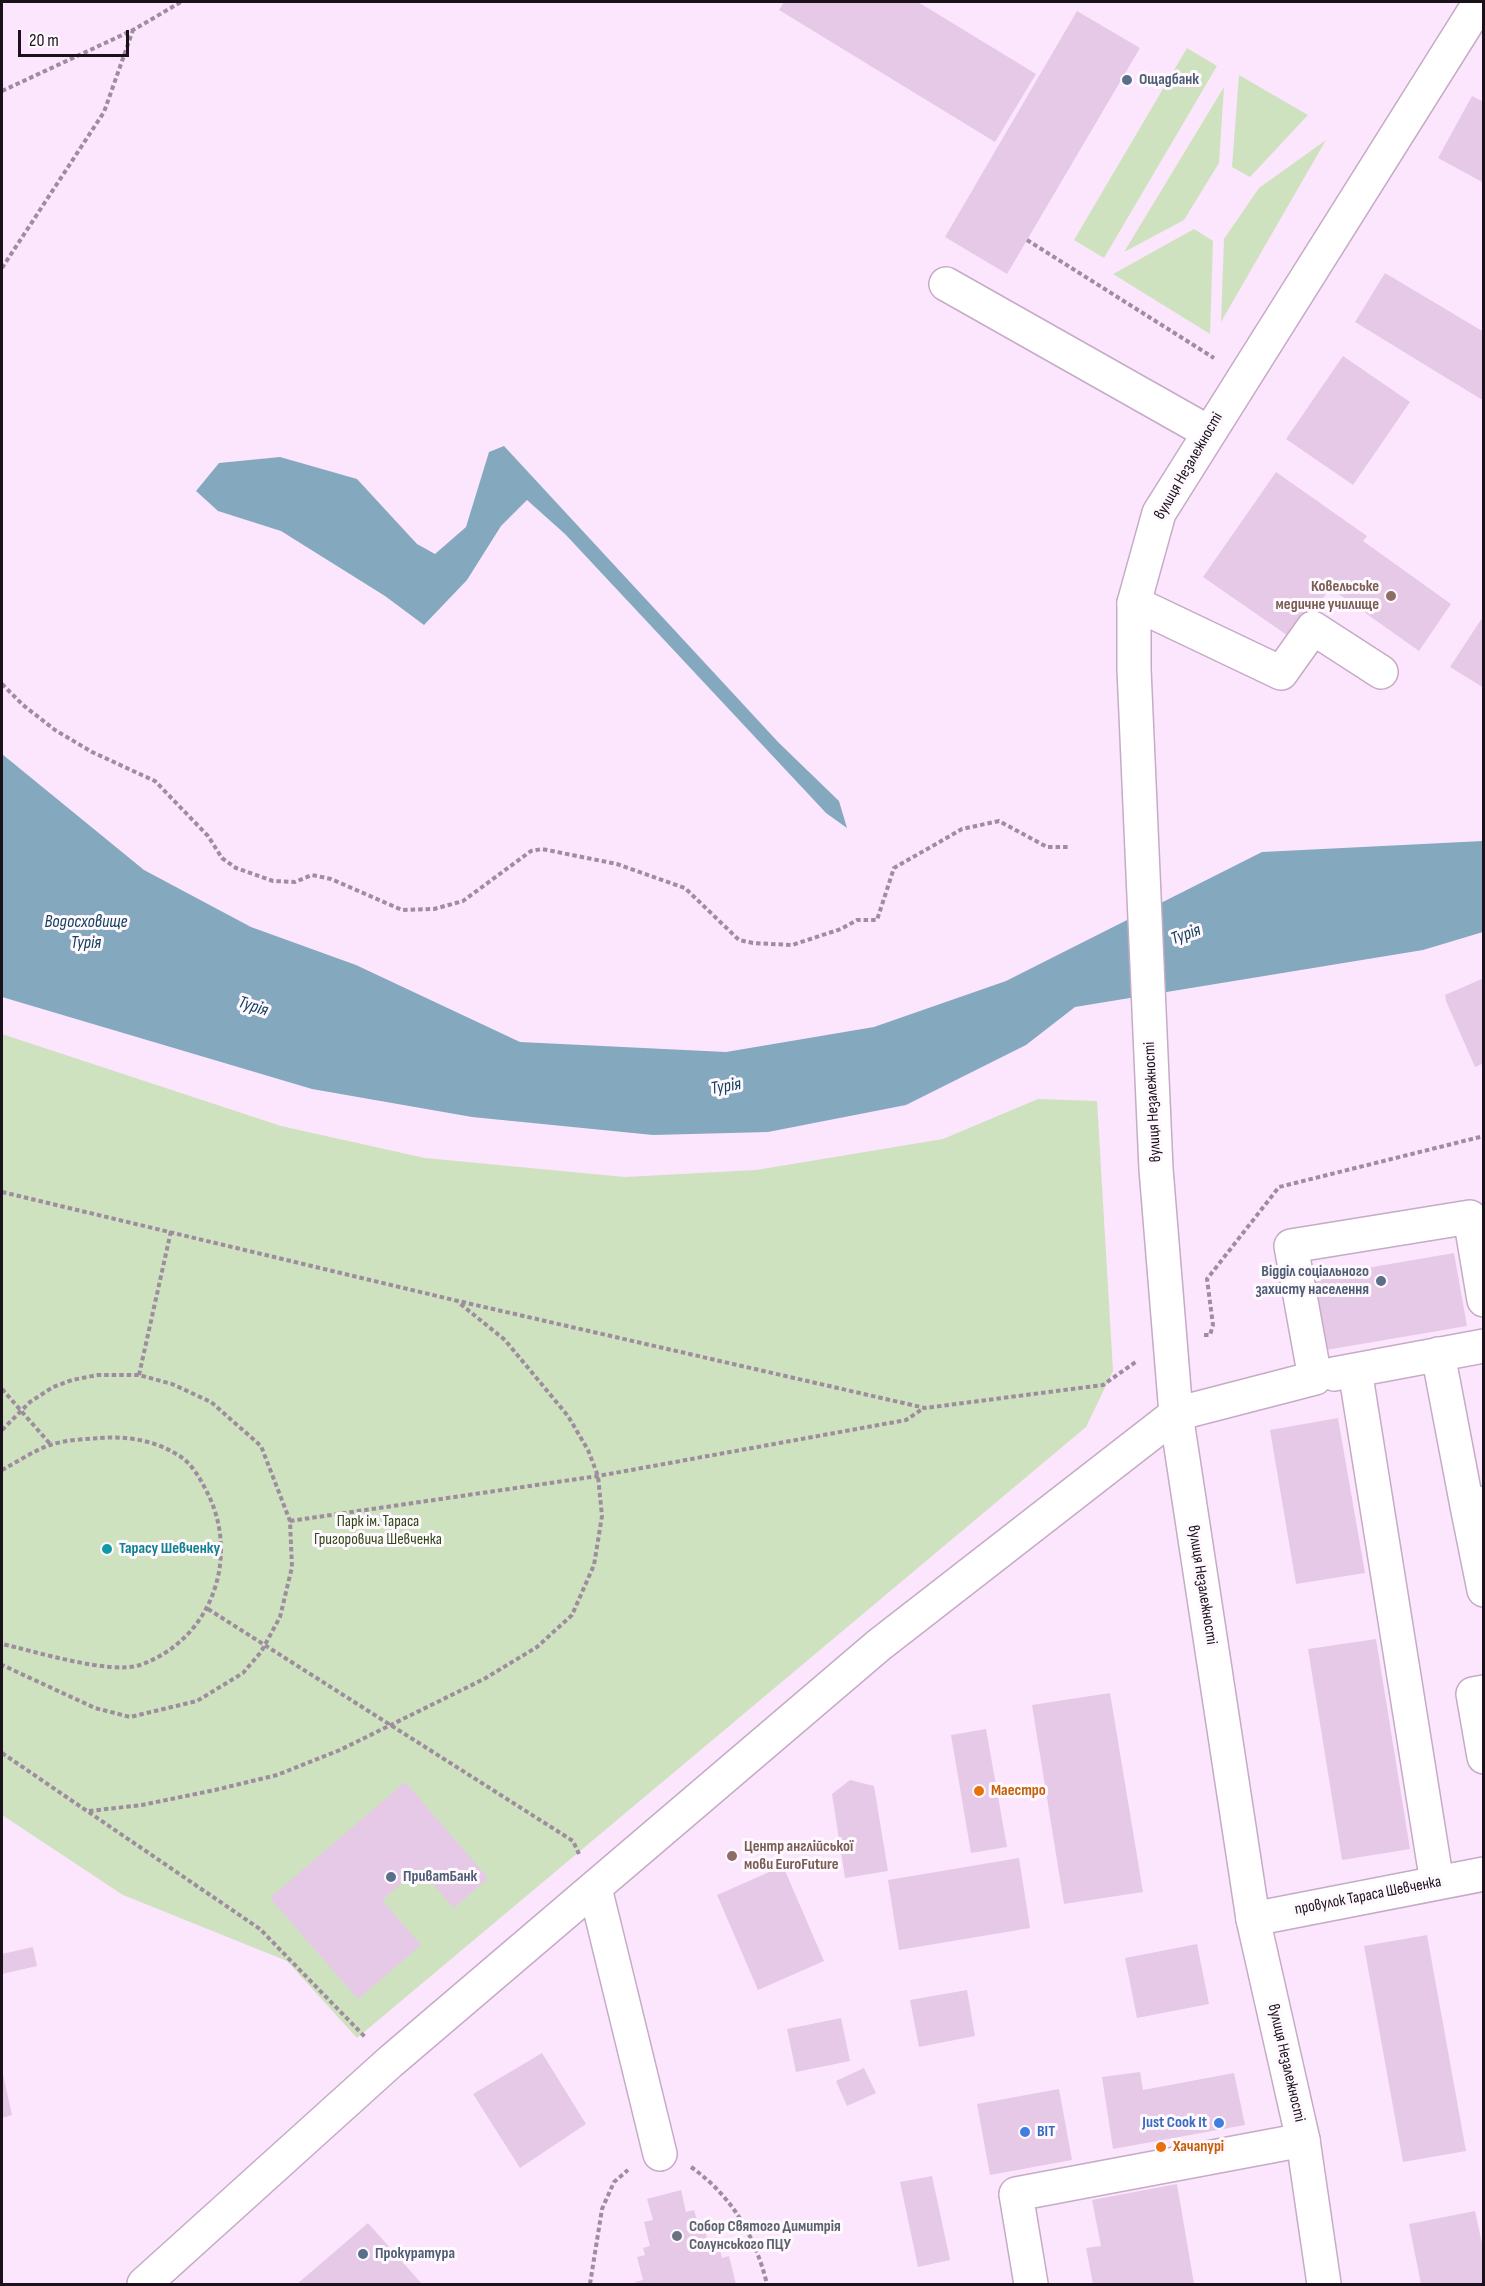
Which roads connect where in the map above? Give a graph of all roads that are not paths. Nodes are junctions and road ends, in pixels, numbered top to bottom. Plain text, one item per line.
1 (1480, 2) edge
2 (946, 284) dead end
3 (1208, 432) junction
4 (1134, 603) junction
5 (1382, 672) dead end
6 (1484, 1299) edge
7 (1484, 1346) edge
8 (1438, 1354) junction
9 (1355, 1370) junction
10 (1315, 1378) junction
11 (1176, 1414) junction
12 (1475, 1504) edge
13 (1484, 1590) edge
14 (1484, 1692) edge
15 (1484, 1757) edge
16 (1484, 1874) edge
17 (1437, 1883) junction
18 (595, 1887) junction
19 (1253, 1919) junction
20 (1303, 2140) junction
21 (660, 2154) road end
22 (144, 2284) edge
23 (1030, 2284) edge
24 (1324, 2284) edge

1 - 3 main road, вулиця Незалежності
2 - 3 main road
3 - 4 main road, вулиця Незалежності
4 - 5 main road
4 - 11 main road, вулиця Незалежності
6 - 10 main road
7 - 8 main road
8 - 9 main road
8 - 12 main road
9 - 10 main road
9 - 17 main road
10 - 11 main road
11 - 18 main road
11 - 19 main road, вулиця Незалежності
12 - 13 main road
14 - 15 main road
16 - 17 main road, провулок Тараса Шевченка
17 - 19 main road, провулок Тараса Шевченка
18 - 21 main road
18 - 22 main road
19 - 20 main road, вулиця Незалежності
20 - 23 main road
20 - 24 main road, вулиця Незалежності

